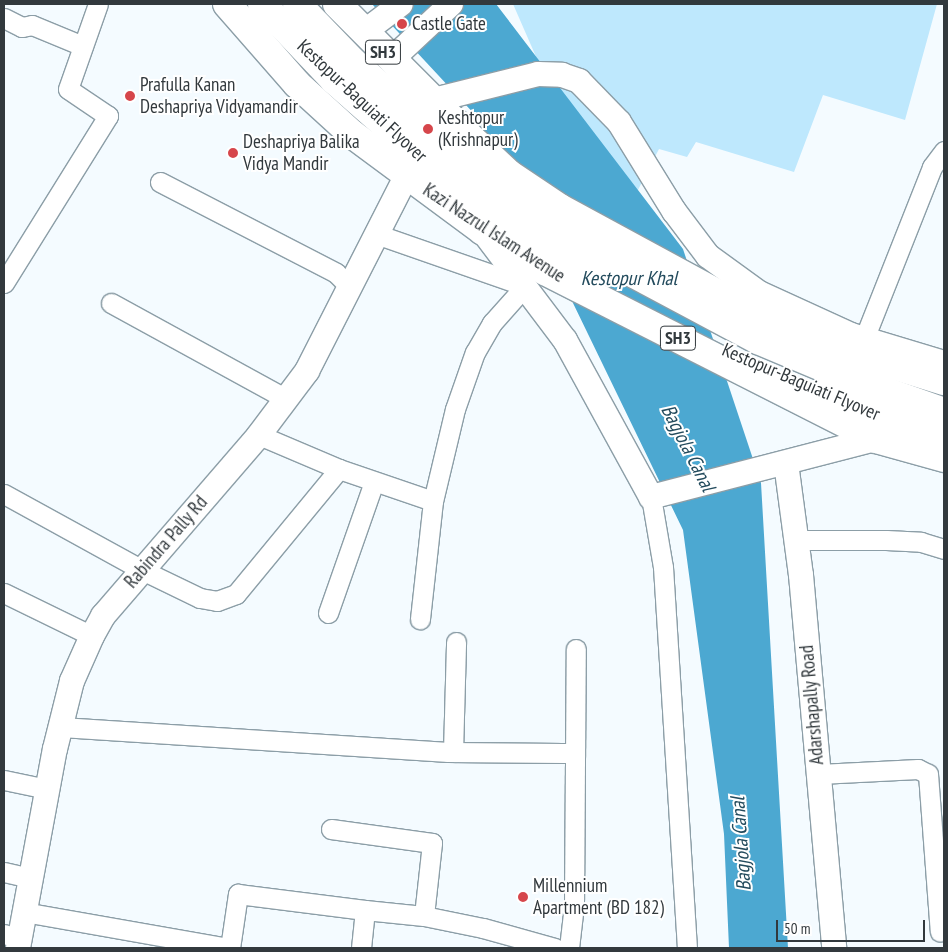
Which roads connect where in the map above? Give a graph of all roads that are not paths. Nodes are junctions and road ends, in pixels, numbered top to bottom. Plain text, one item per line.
1 (98, 4) edge
2 (226, 4) edge
3 (262, 4) edge
4 (297, 4) edge
5 (337, 4) edge
6 (401, 4) edge
7 (451, 4) edge
8 (4, 18) edge
9 (364, 32) junction
10 (83, 46) junction
11 (391, 60) junction
12 (430, 101) junction
13 (944, 151) edge
14 (408, 175) junction
15 (160, 182) dead end
16 (483, 231) junction
17 (376, 234) junction
18 (4, 283) edge
19 (526, 286) junction
20 (350, 287) junction
21 (111, 302) dead end
22 (864, 339) junction
23 (944, 363) edge
24 (944, 381) edge
25 (286, 399) junction
26 (944, 412) edge
27 (260, 434) junction
28 (944, 438) edge
29 (876, 439) junction
30 (944, 458) edge
31 (775, 466) junction
32 (339, 469) junction
33 (374, 482) junction
34 (4, 494) edge
35 (656, 496) junction
36 (433, 501) junction
37 (796, 540) junction
38 (944, 549) edge
39 (142, 570) junction
40 (4, 593) edge
41 (328, 612) dead end
42 (420, 619) dead end
43 (92, 636) junction
44 (456, 642) dead end
45 (576, 649) dead end
46 (61, 727) junction
47 (453, 752) junction
48 (574, 753) junction
49 (818, 774) junction
50 (4, 780) edge
51 (47, 789) junction
52 (331, 829) dead end
53 (4, 872) edge
54 (30, 878) junction
55 (365, 910) junction
56 (24, 912) junction
57 (424, 916) junction
58 (940, 932) dead end
59 (14, 941) edge
60 (229, 948) edge
61 (361, 948) edge
62 (555, 948) edge
63 (569, 948) edge
64 (687, 948) edge
65 (834, 948) edge

1 - 10 street
2 - 14 main road, Kazi Nazrul Islam Avenue / SH3
3 - 28 main road, Kestopur-Baguiati Flyover
4 - 26 main road, Kestopur-Baguiati Flyover
5 - 9 main road, SH3
6 - 9 street
7 - 11 street
8 - 10 street
9 - 11 main road, SH3
10 - 18 street
11 - 12 main road, SH3
12 - 22 street
12 - 24 main road, SH3
13 - 22 street
14 - 16 main road, Kazi Nazrul Islam Avenue / SH3
14 - 17 street, Rabindra Pally Rd
15 - 20 street
16 - 19 street
16 - 29 main road, Kazi Nazrul Islam Avenue / SH3
17 - 19 street
17 - 20 street, Rabindra Pally Rd
19 - 35 street
19 - 36 street
20 - 25 street, Rabindra Pally Rd
21 - 25 street
22 - 23 street
25 - 27 street, Rabindra Pally Rd
27 - 32 street
27 - 39 street, Rabindra Pally Rd
29 - 30 main road, Kazi Nazrul Islam Avenue / SH3
29 - 31 street
31 - 35 street
31 - 37 street, Adarshapally Road
32 - 33 street
32 - 39 street
33 - 36 street
33 - 41 street
34 - 39 street
35 - 64 street
36 - 42 street
37 - 38 street
37 - 49 street, Adarshapally Road
39 - 43 street, Rabindra Pally Rd
40 - 43 street
43 - 46 street, Rabindra Pally Rd
44 - 47 street
45 - 48 street
46 - 47 street
46 - 51 street, Rabindra Pally Rd
47 - 48 street
48 - 63 street
49 - 58 street
49 - 65 street, Adarshapally Road
50 - 51 street
51 - 54 street, Rabindra Pally Rd
52 - 57 street
53 - 54 street
54 - 56 street, Rabindra Pally Rd
55 - 57 street
55 - 60 street
55 - 61 street
56 - 59 street, Rabindra Pally Rd
56 - 60 street
57 - 62 street

